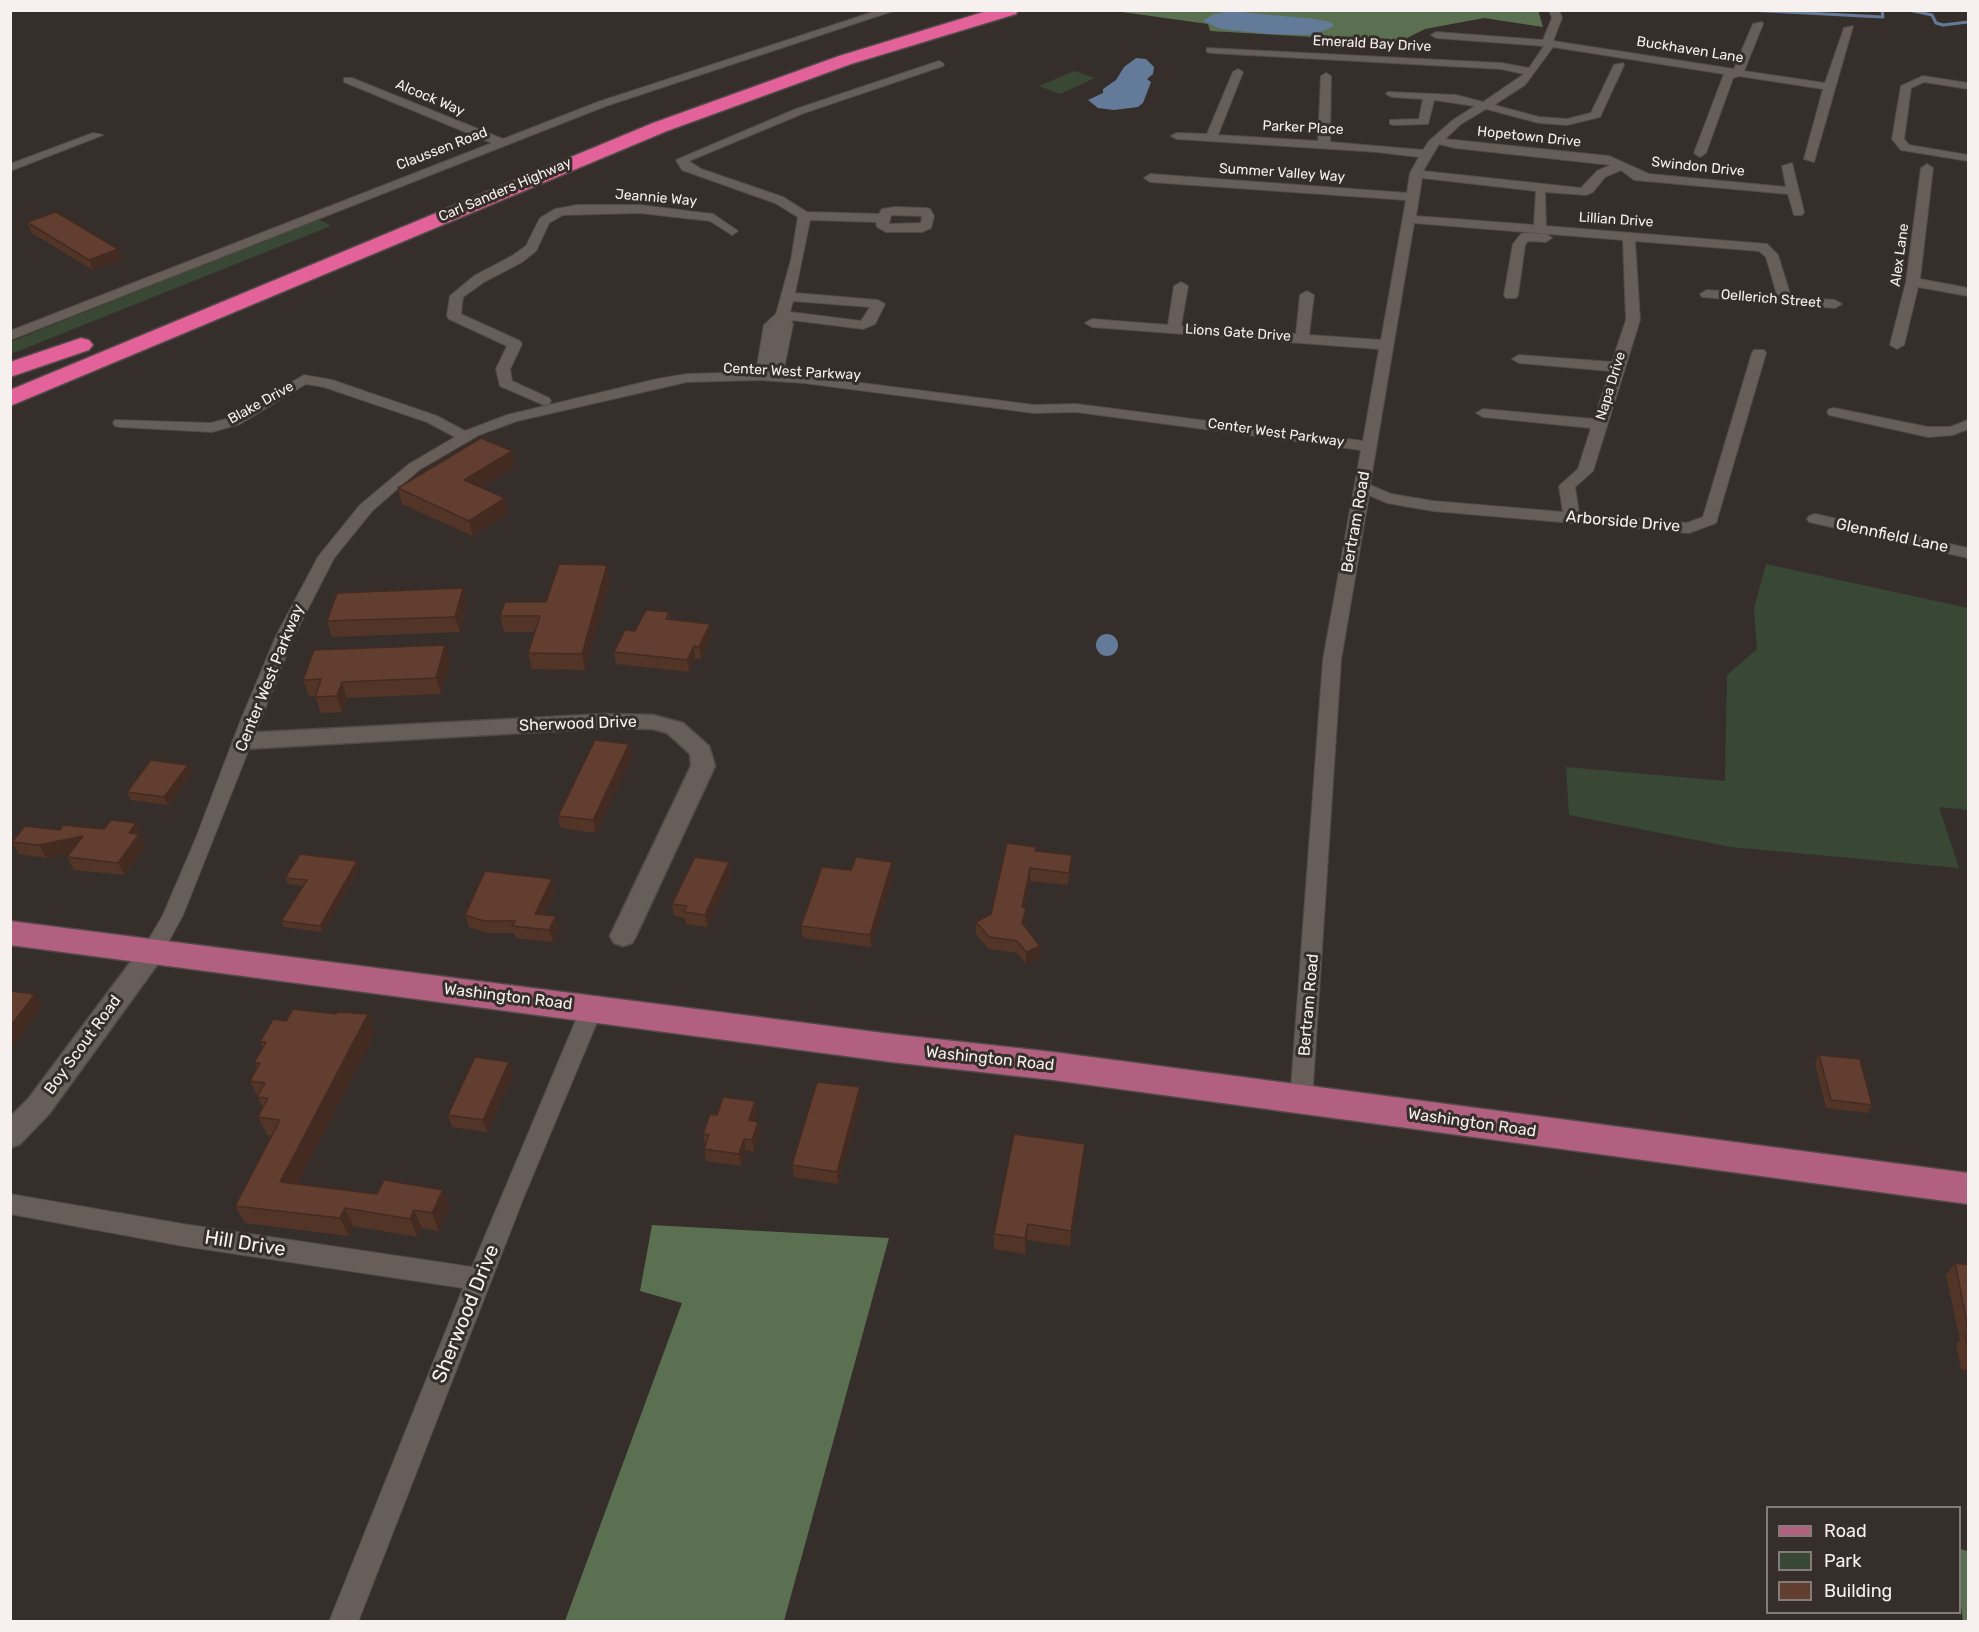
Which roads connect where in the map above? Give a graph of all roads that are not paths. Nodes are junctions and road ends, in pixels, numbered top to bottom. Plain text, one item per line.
1 (891, 10) edge
2 (959, 10) edge
3 (1010, 10) edge
4 (1554, 10) edge
5 (1758, 24) dead end
6 (1849, 28) dead end
7 (925, 35) junction
8 (1436, 35) dead end
9 (1582, 38) dead end
10 (1547, 43) junction
11 (1211, 50) dead end
12 (1660, 61) junction
13 (939, 64) dead end
14 (1619, 65) dead end
15 (1238, 72) dead end
16 (1531, 72) junction
17 (1738, 73) junction
18 (1326, 76) dead end
19 (348, 80) dead end
20 (1968, 86) edge
21 (1829, 87) junction
22 (1392, 94) dead end
23 (1429, 97) junction
24 (1487, 106) junction
25 (1394, 122) dead end
26 (97, 135) dead end
27 (1177, 136) dead end
28 (1211, 138) junction
29 (580, 139) dead end
30 (1437, 140) junction
31 (500, 142) junction
32 (1323, 144) junction
33 (1700, 153) dead end
34 (1426, 154) junction
35 (1810, 159) dead end
36 (1968, 159) edge
37 (1618, 164) junction
38 (1788, 166) dead end
39 (10, 168) edge
40 (1927, 168) dead end
41 (1416, 173) junction
42 (1601, 174) junction
43 (1646, 177) junction
44 (1150, 178) dead end
45 (1792, 191) junction
46 (1540, 194) dead end
47 (1412, 197) junction
48 (1798, 212) dead end
49 (804, 216) junction
50 (882, 218) dead end
51 (1408, 219) junction
52 (1540, 229) junction
53 (732, 231) dead end
54 (1913, 282) junction
55 (1180, 286) dead end
56 (1968, 292) edge
57 (1707, 294) dead end
58 (1307, 295) dead end
59 (1511, 295) dead end
60 (787, 296) junction
61 (1785, 300) junction
62 (1834, 304) dead end
63 (782, 315) junction
64 (1092, 323) dead end
65 (1174, 328) junction
66 (10, 336) edge
67 (1302, 338) junction
68 (91, 341) dead end
69 (1385, 345) junction
70 (1897, 345) dead end
71 (1759, 353) dead end
72 (1519, 358) dead end
73 (1617, 367) junction
74 (10, 372) edge
75 (770, 372) junction
76 (10, 399) edge
77 (544, 401) junction
78 (51, 404) dead end
79 (1483, 412) dead end
80 (1834, 412) dead end
81 (512, 418) junction
82 (120, 423) dead end
83 (1600, 424) junction
84 (1968, 424) edge
85 (464, 436) junction
86 (1368, 446) junction
87 (1363, 487) junction
88 (1572, 517) junction
89 (1815, 519) dead end
90 (1968, 553) edge
91 (244, 741) junction
92 (10, 933) edge
93 (623, 936) dead end
94 (153, 951) junction
95 (592, 1008) junction
96 (1301, 1100) junction
97 (10, 1136) edge
98 (1968, 1190) edge
99 (10, 1204) edge
100 (480, 1279) junction
101 (342, 1622) edge

1 - 31 street, Claussen Road
2 - 29 highway, Carl Sanders Highway
3 - 7 highway, Carl Sanders Highway
4 - 10 street, Bertram Road
5 - 17 street
6 - 21 street
7 - 76 highway, Carl Sanders Highway
7 - 78 highway
8 - 10 street, Buckhaven Lane
9 - 12 street
10 - 12 street, Buckhaven Lane
10 - 16 street, Bertram Road
11 - 16 street, Emerald Bay Drive
12 - 17 street, Buckhaven Lane
13 - 49 street
14 - 24 street
15 - 28 street
16 - 24 street, Bertram Road
17 - 21 street, Buckhaven Lane
17 - 33 street
18 - 32 street
19 - 31 street, Alcock Way
20 - 36 street
21 - 35 street
22 - 23 street
23 - 24 street
23 - 25 street
24 - 30 street, Bertram Road
26 - 39 street
27 - 28 street, Parker Place
28 - 32 street, Parker Place
30 - 34 street, Bertram Road
30 - 37 street, Hopetown Drive
31 - 66 street, Claussen Road
32 - 34 street, Parker Place
34 - 41 street, Bertram Road
37 - 42 street
37 - 43 street, Hopetown Drive
38 - 45 street
40 - 54 street, Alex Lane
41 - 42 street
41 - 47 street, Bertram Road
42 - 43 street, Swindon Drive
43 - 45 street, Swindon Drive
44 - 47 street, Summer Valley Way
45 - 48 street
46 - 52 street
47 - 51 street, Bertram Road
49 - 50 street
49 - 60 street
51 - 52 street, Lillian Drive
51 - 69 street, Bertram Road
52 - 61 street, Lillian Drive
53 - 77 street, Jeannie Way
54 - 56 street
54 - 70 street, Alex Lane
55 - 65 street
57 - 61 street, Oellerich Street
58 - 67 street
59 - 73 street, Napa Drive
60 - 63 street
60 - 63 street
61 - 62 street, Oellerich Street
63 - 75 street
64 - 65 street, Lions Gate Drive
65 - 67 street, Lions Gate Drive
67 - 69 street, Lions Gate Drive
68 - 74 highway
69 - 86 street, Bertram Road
71 - 88 street, Arborside Drive
72 - 73 street
73 - 83 street, Napa Drive
75 - 77 street, Center West Parkway
75 - 81 street, Center West Parkway
75 - 86 street, Center West Parkway
77 - 81 street, Center West Parkway
79 - 83 street
80 - 84 street
81 - 85 street, Center West Parkway
82 - 85 street, Blake Drive
83 - 88 street, Napa Drive
85 - 91 street, Center West Parkway
86 - 87 street, Bertram Road
87 - 88 street, Arborside Drive
87 - 96 street, Bertram Road
89 - 90 street, Glennfield Lane
91 - 93 street, Sherwood Drive
91 - 94 street, Center West Parkway
92 - 94 main road, Washington Road
94 - 95 main road, Washington Road
94 - 97 street, Boy Scout Road
95 - 96 main road, Washington Road
95 - 100 street, Sherwood Drive
96 - 98 main road, Washington Road
99 - 100 street, Hill Drive
100 - 101 street, Sherwood Drive

